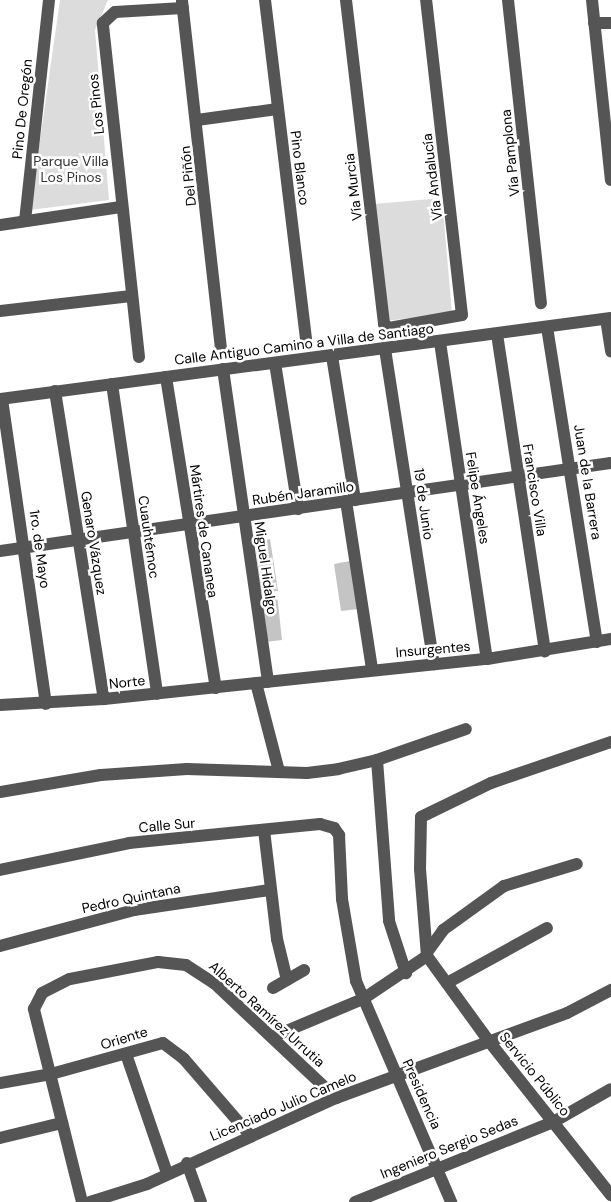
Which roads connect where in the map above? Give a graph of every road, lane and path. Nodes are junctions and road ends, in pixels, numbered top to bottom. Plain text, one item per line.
1 (48, 0) edge
2 (265, 0) edge
3 (346, 0) edge
4 (426, 0) edge
5 (508, 0) edge
6 (592, 0) edge
7 (182, 4) edge
8 (594, 23) junction
9 (611, 23) edge
10 (277, 109) junction
11 (197, 120) junction
12 (611, 180) edge
13 (121, 207) junction
14 (24, 221) junction
15 (0, 225) edge
16 (131, 296) junction
17 (541, 303) dead end
18 (0, 311) edge
19 (609, 319) edge
20 (428, 324) joint
21 (547, 328) junction
22 (497, 334) junction
23 (306, 339) dead end
24 (440, 342) junction
25 (221, 349) dead end
26 (385, 349) junction
27 (611, 352) edge
28 (332, 356) junction
29 (139, 357) dead end
30 (275, 363) junction
31 (222, 369) junction
32 (166, 377) junction
33 (112, 384) junction
34 (55, 391) junction
35 (1, 399) edge
36 (611, 463) edge
37 (570, 468) junction
38 (518, 476) junction
39 (460, 486) junction
40 (408, 493) junction
41 (350, 501) junction
42 (298, 509) junction
43 (243, 516) junction
44 (188, 523) junction
45 (134, 531) junction
46 (79, 539) junction
47 (25, 548) junction
48 (0, 551) edge
49 (611, 639) edge
50 (597, 642) junction
51 (545, 651) junction
52 (487, 659) junction
53 (434, 664) junction
54 (372, 670) junction
55 (262, 683) junction
56 (216, 688) junction
57 (157, 694) junction
58 (104, 699) junction
59 (46, 704) junction
60 (0, 705) edge
61 (466, 728) dead end
62 (611, 742) edge
63 (377, 760) junction
64 (279, 771) junction
65 (0, 792) edge
66 (264, 830) junction
67 (337, 831) joint
68 (577, 864) dead end
69 (0, 870) edge
70 (270, 890) junction
71 (547, 928) dead end
72 (0, 946) edge
73 (427, 956) junction
74 (304, 970) dead end
75 (406, 973) junction
76 (287, 980) junction
77 (448, 983) junction
78 (273, 988) dead end
79 (611, 990) edge
80 (363, 999) junction
81 (272, 1037) junction
82 (488, 1040) junction
83 (126, 1054) junction
84 (51, 1074) junction
85 (397, 1076) junction
86 (0, 1083) edge
87 (611, 1089) edge
88 (336, 1098) junction
89 (555, 1121) junction
90 (62, 1123) junction
91 (249, 1134) junction
92 (0, 1138) edge
93 (187, 1163) junction
94 (438, 1168) junction
95 (167, 1174) junction
96 (611, 1195) edge
97 (82, 1202) edge
98 (90, 1202) edge
99 (201, 1202) edge
100 (355, 1202) edge
101 (451, 1202) edge

1 - 14 street, Pino De Oregón
2 - 10 street, Pino Blanco
3 - 20 street, Vía Murcia
4 - 20 street, Vía Andalucía
5 - 17 street, Vía Pamplona
6 - 8 street
7 - 11 street, Del Piñón
7 - 13 street, Los Pinos
8 - 9 street
8 - 12 street
10 - 11 street
10 - 23 street, Pino Blanco
11 - 25 street, Del Piñón
13 - 14 street
13 - 16 street, Los Pinos
14 - 15 street
16 - 18 street
16 - 29 street, Los Pinos
19 - 21 street, Calle Antiguo Camino a Villa de Santiago
19 - 27 street
21 - 22 street, Calle Antiguo Camino a Villa de Santiago
21 - 37 street, Juan de la Barrera
22 - 24 street, Calle Antiguo Camino a Villa de Santiago
22 - 38 street, Francisco Villa
24 - 26 street, Calle Antiguo Camino a Villa de Santiago
24 - 39 street, Felipe Ángeles
26 - 28 street, Calle Antiguo Camino a Villa de Santiago
26 - 40 street, 19 de Junio
28 - 30 street, Calle Antiguo Camino a Villa de Santiago
28 - 41 street
30 - 31 street, Calle Antiguo Camino a Villa de Santiago
30 - 42 street
31 - 32 street, Calle Antiguo Camino a Villa de Santiago
31 - 43 street, Miguel Hidalgo
32 - 33 street, Calle Antiguo Camino a Villa de Santiago
32 - 44 street, Mártires de Cananea
33 - 34 street, Calle Antiguo Camino a Villa de Santiago
33 - 45 street, Cuauhtémoc
34 - 35 street, Calle Antiguo Camino a Villa de Santiago
34 - 46 street, Genaro Vázquez
35 - 47 street, 1ro. de Mayo
36 - 37 street, Rubén Jaramillo
37 - 38 street, Rubén Jaramillo
37 - 50 street, Juan de la Barrera
38 - 39 street, Rubén Jaramillo
38 - 51 street, Francisco Villa
39 - 40 street, Rubén Jaramillo
39 - 52 street, Felipe Ángeles
40 - 41 street, Rubén Jaramillo
40 - 53 street, 19 de Junio
41 - 42 street, Rubén Jaramillo
41 - 54 street
42 - 43 street, Rubén Jaramillo
43 - 44 street, Rubén Jaramillo
43 - 55 street, Miguel Hidalgo
44 - 45 street, Rubén Jaramillo
44 - 56 street, Mártires de Cananea
45 - 46 street, Rubén Jaramillo
45 - 57 street, Cuauhtémoc
46 - 47 street, Rubén Jaramillo
46 - 58 street, Genaro Vázquez
47 - 48 street, Rubén Jaramillo
47 - 59 street, 1ro. de Mayo
49 - 50 street, Insurgentes
50 - 51 street, Insurgentes
51 - 52 street, Insurgentes
52 - 53 street, Insurgentes
53 - 54 street, Insurgentes
54 - 55 street, Insurgentes
55 - 56 street, Norte
55 - 64 street, Miguel Hidalgo
56 - 57 street, Norte
57 - 58 street, Norte
58 - 59 street, Norte
59 - 60 street, Norte
61 - 63 street
62 - 73 street
63 - 64 street
63 - 75 street
64 - 65 street
66 - 67 street, Calle Sur
66 - 69 street, Calle Sur
66 - 70 street
67 - 80 street, Presidencia
68 - 73 street
70 - 72 street, Pedro Quintana
70 - 76 street
71 - 77 street
73 - 75 street
73 - 77 street, Servicio Público
74 - 76 street
75 - 80 street
76 - 78 street
77 - 82 street, Servicio Público
79 - 82 street
80 - 81 street
80 - 85 street, Presidencia
81 - 84 street, Alberto Ramírez Urrutia
81 - 88 street, Alberto Ramírez Urrutia
82 - 85 street, Licenciado Julio Camelo
82 - 89 street, Servicio Público
83 - 84 street, Oriente
83 - 91 street, Oriente
83 - 95 street
84 - 86 street, Oriente
84 - 90 street
85 - 88 street, Licenciado Julio Camelo
85 - 94 street, Presidencia
87 - 89 street, Ingeniero Sergio Sedas
88 - 91 street, Licenciado Julio Camelo
89 - 94 street, Ingeniero Sergio Sedas
89 - 96 street, Servicio Público
90 - 92 street
90 - 97 street
91 - 93 street, Licenciado Julio Camelo
93 - 95 street, Licenciado Julio Camelo
93 - 99 street
94 - 100 street, Ingeniero Sergio Sedas
94 - 101 street, Presidencia
95 - 98 street, Licenciado Julio Camelo

